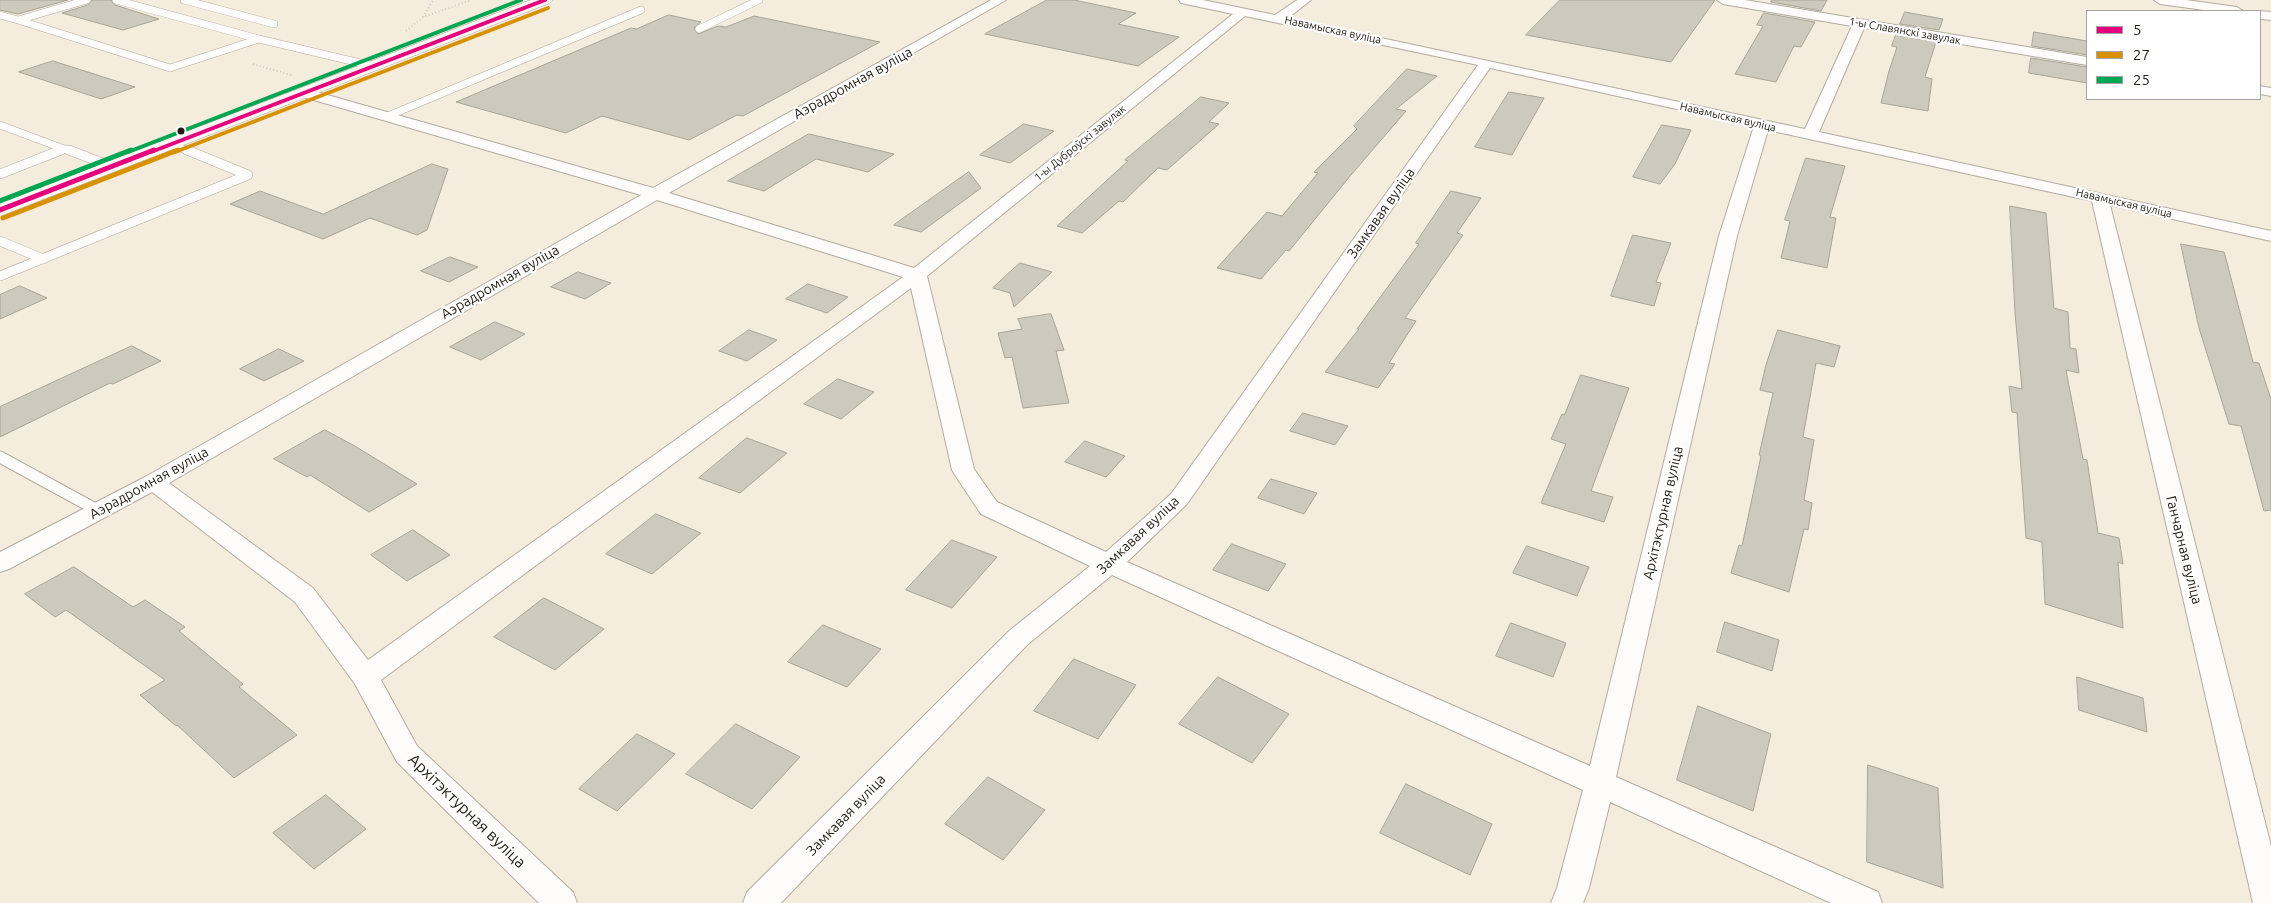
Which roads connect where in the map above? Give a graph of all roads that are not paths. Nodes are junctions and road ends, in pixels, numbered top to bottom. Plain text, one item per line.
1 (87, 0) edge
2 (116, 0) edge
3 (184, 0) edge
4 (546, 0) edge
5 (759, 0) edge
6 (1000, 0) edge
7 (1185, 0) edge
8 (1305, 0) edge
9 (1723, 0) edge
10 (2160, 0) edge
11 (641, 10) dead end
12 (2230, 10) edge
13 (1244, 11) junction
14 (0, 15) edge
15 (1279, 18) junction
16 (18, 20) junction
17 (1860, 23) junction
18 (699, 29) dead end
19 (242, 35) junction
20 (258, 39) junction
21 (2086, 61) edge
22 (1488, 63) junction
23 (373, 66) junction
24 (301, 85) junction
25 (388, 116) junction
26 (0, 125) edge
27 (1762, 125) junction
28 (1810, 135) junction
29 (171, 144) junction
30 (65, 149) junction
31 (113, 167) junction
32 (0, 174) edge
33 (655, 194) junction
34 (2099, 197) junction
35 (0, 210) edge
36 (2271, 236) edge
37 (0, 241) edge
38 (43, 259) junction
39 (917, 275) junction
40 (0, 276) edge
41 (0, 457) edge
42 (153, 482) junction
43 (99, 511) junction
44 (0, 563) edge
45 (1109, 564) junction
46 (365, 677) junction
47 (1600, 784) junction
48 (561, 903) edge
49 (759, 903) edge
50 (1567, 903) edge
51 (1866, 903) edge
52 (2269, 903) edge

1 - 16 lane
2 - 19 lane
3 - 19 lane
4 - 23 main road
5 - 18 lane
6 - 33 street, Аэрадромная вуліца
7 - 13 street, Навамыская вуліца
8 - 15 street
9 - 17 street, 1-ы Славянскі завулак
10 - 12 street
11 - 25 lane
13 - 15 street, Навамыская вуліца
13 - 39 street, 1-ы Дуброўскі завулак
14 - 16 lane
15 - 22 street, Навамыская вуліца
16 - 20 lane
17 - 21 street, 1-ы Славянскі завулак
17 - 28 street
19 - 20 lane
20 - 23 lane
22 - 27 street, Навамыская вуліца
22 - 45 street, Замкавая вуліца
23 - 24 main road
24 - 25 street
24 - 29 main road
25 - 33 street
26 - 30 lane
27 - 28 street, Навамыская вуліца
27 - 47 street, Архітэктурная вуліца
28 - 34 street, Навамыская вуліца
29 - 31 main road
29 - 38 lane
30 - 31 lane
30 - 32 lane
31 - 35 main road
33 - 39 street
33 - 42 street, Аэрадромная вуліца
34 - 36 street, Навамыская вуліца
34 - 52 street, Ганчарная вуліца
37 - 38 lane
38 - 40 lane
39 - 45 street
39 - 46 street, 1-ы Дуброўскі завулак
41 - 43 lane
42 - 43 street, Аэрадромная вуліца
42 - 46 street, Архітэктурная вуліца
43 - 44 street, Аэрадромная вуліца
45 - 47 street
45 - 49 street, Замкавая вуліца
46 - 48 street, Архітэктурная вуліца
47 - 50 street, Архітэктурная вуліца
47 - 51 street

